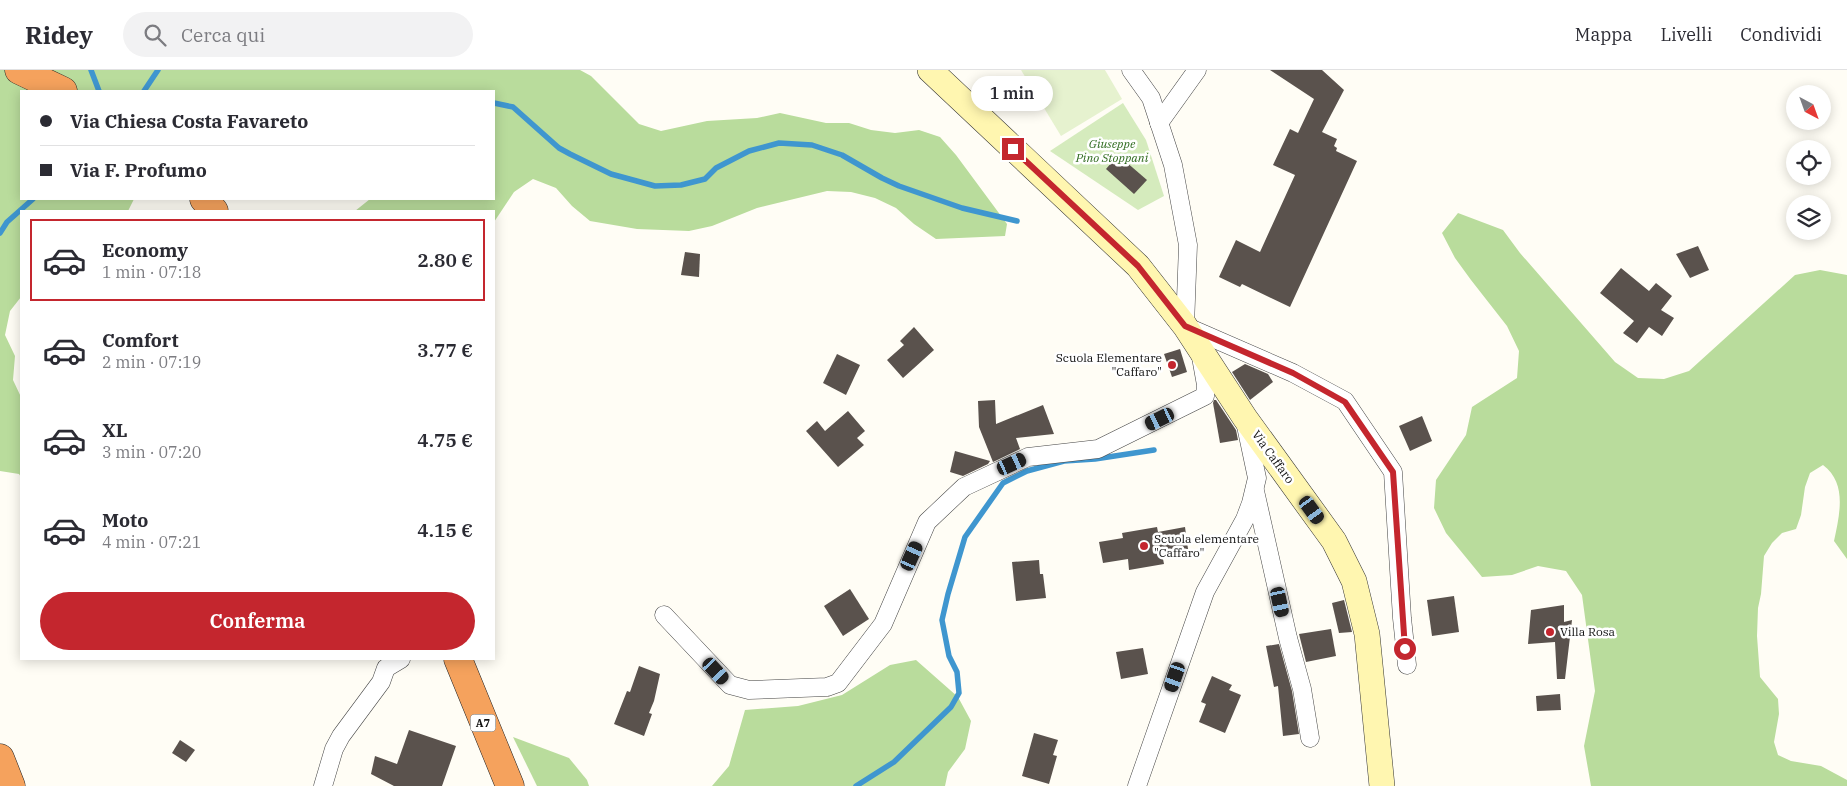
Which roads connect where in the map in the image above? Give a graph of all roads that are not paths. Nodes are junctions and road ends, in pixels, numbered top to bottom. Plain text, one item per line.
1 (19, 70) edge
2 (930, 70) edge
3 (1131, 70) edge
4 (1197, 70) edge
5 (61, 90) edge
6 (1160, 123) junction
7 (205, 200) edge
8 (213, 210) edge
9 (1180, 318) junction
10 (1198, 346) junction
11 (1245, 418) junction
12 (1255, 488) junction
13 (664, 615) dead end
14 (398, 660) edge
15 (458, 660) edge
16 (1406, 664) dead end
17 (1310, 738) dead end
18 (0, 758) edge
19 (11, 786) edge
20 (323, 786) edge
21 (510, 786) edge
22 (1137, 786) edge
23 (1382, 786) edge

1 - 5 highway
2 - 9 street, Via Caffaro
3 - 6 street
4 - 6 street
6 - 9 street
7 - 8 highway
9 - 10 street, Via Caffaro
9 - 16 street
10 - 11 street, Via Caffaro
10 - 13 street
11 - 12 street
11 - 23 street, Via Caffaro
12 - 17 street
12 - 22 street
14 - 20 street
15 - 21 highway, A7
18 - 19 highway

